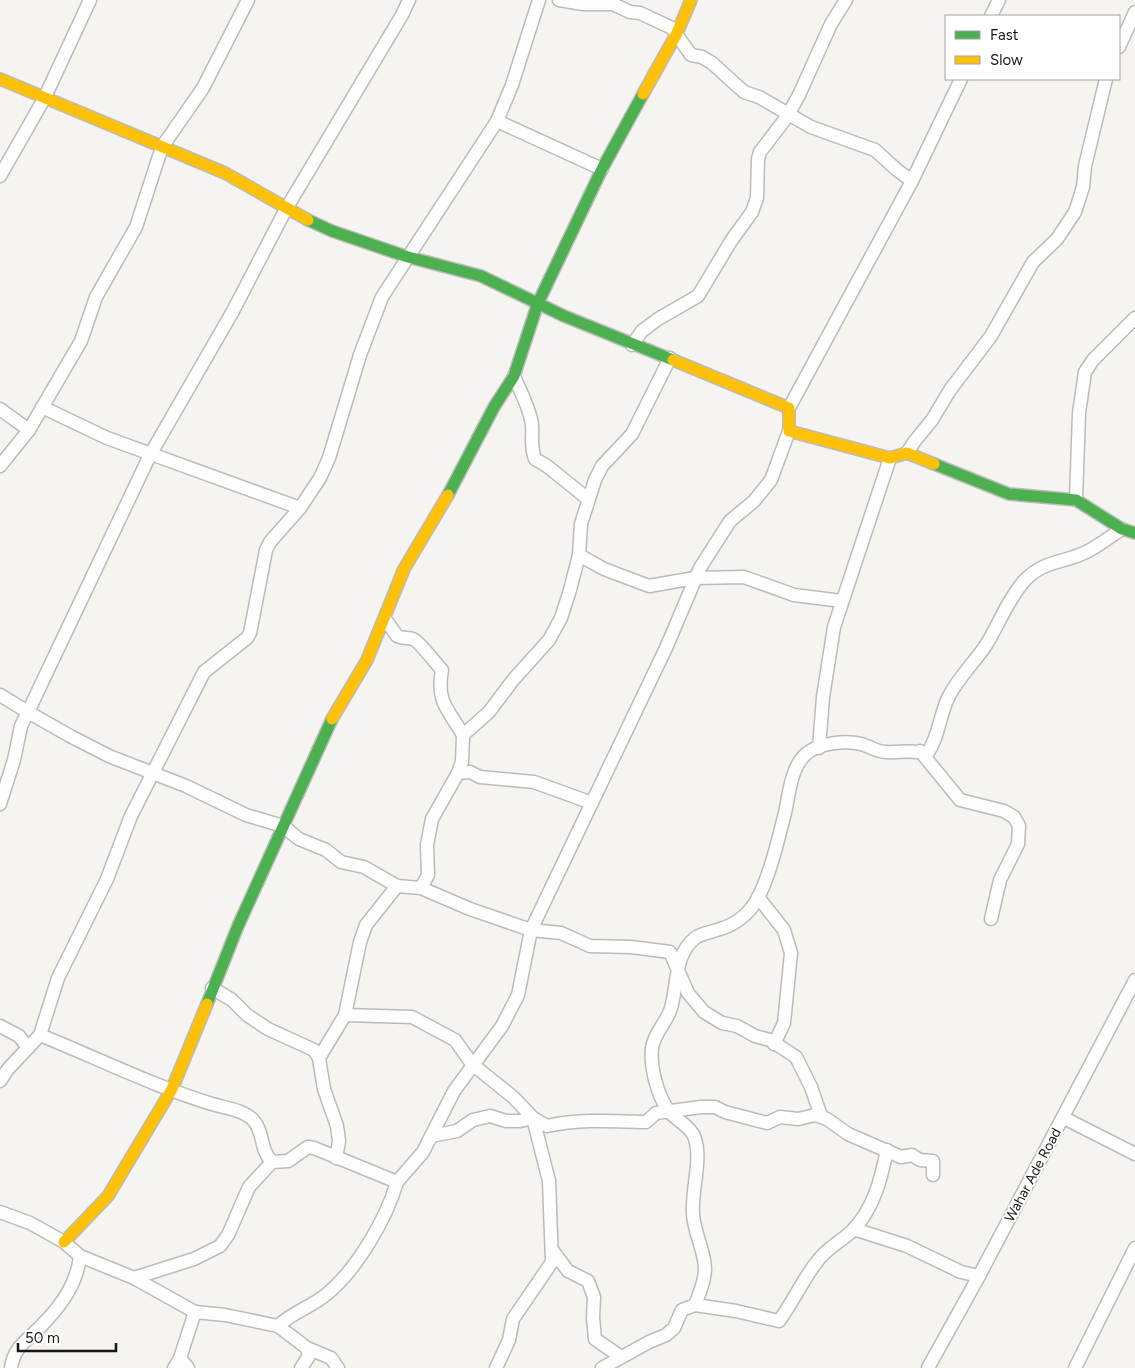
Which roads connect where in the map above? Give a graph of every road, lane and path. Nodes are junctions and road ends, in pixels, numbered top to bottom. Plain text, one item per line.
1 (90, 0) edge
2 (248, 0) edge
3 (409, 0) edge
4 (539, 0) edge
5 (559, 0) edge
6 (691, 0) edge
7 (846, 0) edge
8 (999, 0) edge
9 (1135, 12) edge
10 (992, 15) edge
11 (677, 33) junction
12 (1120, 46) edge
13 (0, 79) edge
14 (961, 80) edge
15 (1106, 80) edge
16 (44, 99) junction
17 (788, 112) junction
18 (497, 121) junction
19 (162, 147) junction
20 (602, 168) junction
21 (0, 176) edge
22 (912, 181) junction
23 (286, 209) junction
24 (408, 257) junction
25 (538, 304) junction
26 (1135, 318) edge
27 (632, 344) junction
28 (670, 358) junction
29 (514, 376) junction
30 (42, 407) junction
31 (789, 408) junction
32 (0, 410) edge
33 (29, 430) junction
34 (789, 431) junction
35 (908, 454) junction
36 (150, 455) junction
37 (890, 458) junction
38 (0, 466) edge
39 (588, 499) junction
40 (1076, 500) junction
41 (300, 508) junction
42 (1122, 529) junction
43 (1135, 533) edge
44 (579, 555) junction
45 (695, 578) junction
46 (842, 601) junction
47 (385, 619) junction
48 (0, 695) edge
49 (28, 712) junction
50 (463, 735) junction
51 (819, 748) junction
52 (920, 752) junction
53 (458, 773) junction
54 (153, 774) junction
55 (592, 803) junction
56 (0, 804) edge
57 (283, 826) junction
58 (397, 886) junction
59 (421, 888) junction
60 (758, 896) junction
61 (991, 919) dead end
62 (531, 930) junction
63 (677, 971) junction
64 (1135, 980) edge
65 (212, 988) junction
66 (345, 1015) junction
67 (0, 1026) edge
68 (40, 1035) junction
69 (774, 1044) junction
70 (28, 1048) junction
71 (319, 1058) junction
72 (472, 1064) junction
73 (0, 1081) edge
74 (172, 1090) junction
75 (668, 1110) junction
76 (821, 1116) junction
77 (533, 1118) junction
78 (1064, 1118) junction
79 (431, 1136) junction
80 (886, 1150) junction
81 (1135, 1154) edge
82 (336, 1158) junction
83 (272, 1162) junction
84 (933, 1175) dead end
85 (397, 1182) junction
86 (0, 1212) edge
87 (854, 1229) junction
88 (64, 1242) junction
89 (1135, 1248) edge
90 (553, 1251) junction
91 (80, 1256) junction
92 (980, 1276) junction
93 (134, 1278) junction
94 (694, 1305) junction
95 (195, 1312) junction
96 (278, 1326) junction
97 (307, 1348) junction
98 (621, 1357) junction
99 (181, 1365) edge
100 (11, 1368) edge
101 (301, 1368) edge
102 (338, 1368) edge
103 (496, 1368) edge
104 (602, 1368) edge
105 (928, 1368) edge
106 (1076, 1368) edge

1 - 16 street
2 - 19 street
3 - 23 street
4 - 18 street
5 - 11 street
6 - 11 street
7 - 17 street
8 - 10 street
9 - 12 street
11 - 17 street
11 - 20 street
13 - 16 street
14 - 22 street
15 - 35 street
16 - 19 street
16 - 21 street
17 - 22 street
17 - 27 street
18 - 20 street
18 - 24 street
19 - 23 street
19 - 30 street
20 - 25 street
22 - 31 street
23 - 24 street
23 - 36 street
24 - 25 street
24 - 41 street
25 - 27 street
25 - 29 street
26 - 40 street
27 - 28 street
28 - 31 street
28 - 39 street
29 - 39 street
29 - 47 street
30 - 33 street
30 - 36 street
31 - 34 street
32 - 33 street
33 - 38 street
34 - 37 street
34 - 45 street
35 - 37 street
35 - 40 street
36 - 41 street
36 - 49 street
37 - 46 street
39 - 44 street
40 - 42 street
41 - 54 street
42 - 43 street
42 - 52 street
44 - 45 street
44 - 50 street
45 - 46 street
45 - 55 street
46 - 51 street
47 - 50 street
47 - 57 street
48 - 49 street
49 - 54 street
49 - 56 street
50 - 53 street
51 - 52 street
51 - 60 street
52 - 61 street
53 - 55 street
53 - 59 street
54 - 57 street
54 - 68 street
55 - 62 street
57 - 58 street
57 - 65 street
58 - 59 street
58 - 66 street
59 - 62 street
60 - 63 street
60 - 69 street
62 - 63 street
62 - 72 street
63 - 69 street
63 - 75 street
64 - 78 street, Wahar Ade Road
65 - 71 street
65 - 74 street
66 - 71 street
66 - 72 street
67 - 70 street
68 - 70 street
68 - 74 street
69 - 76 street
70 - 73 street
71 - 82 street
72 - 77 street
72 - 79 street
74 - 83 street
74 - 88 street
75 - 76 street
75 - 77 street
75 - 94 street
76 - 80 street
77 - 79 street
77 - 90 street
78 - 81 street
78 - 92 street, Wahar Ade Road
79 - 85 street
80 - 84 street
80 - 87 street
82 - 83 street
82 - 85 street
83 - 93 street
85 - 96 street
86 - 88 street
87 - 92 street
87 - 94 street
88 - 91 street
89 - 106 street
90 - 98 street
90 - 103 street
91 - 93 street
91 - 100 street
92 - 105 street, Wahar Ade Road
93 - 95 street
94 - 98 street
95 - 96 street
95 - 99 street
96 - 97 street
97 - 101 street
97 - 102 street
98 - 104 street

